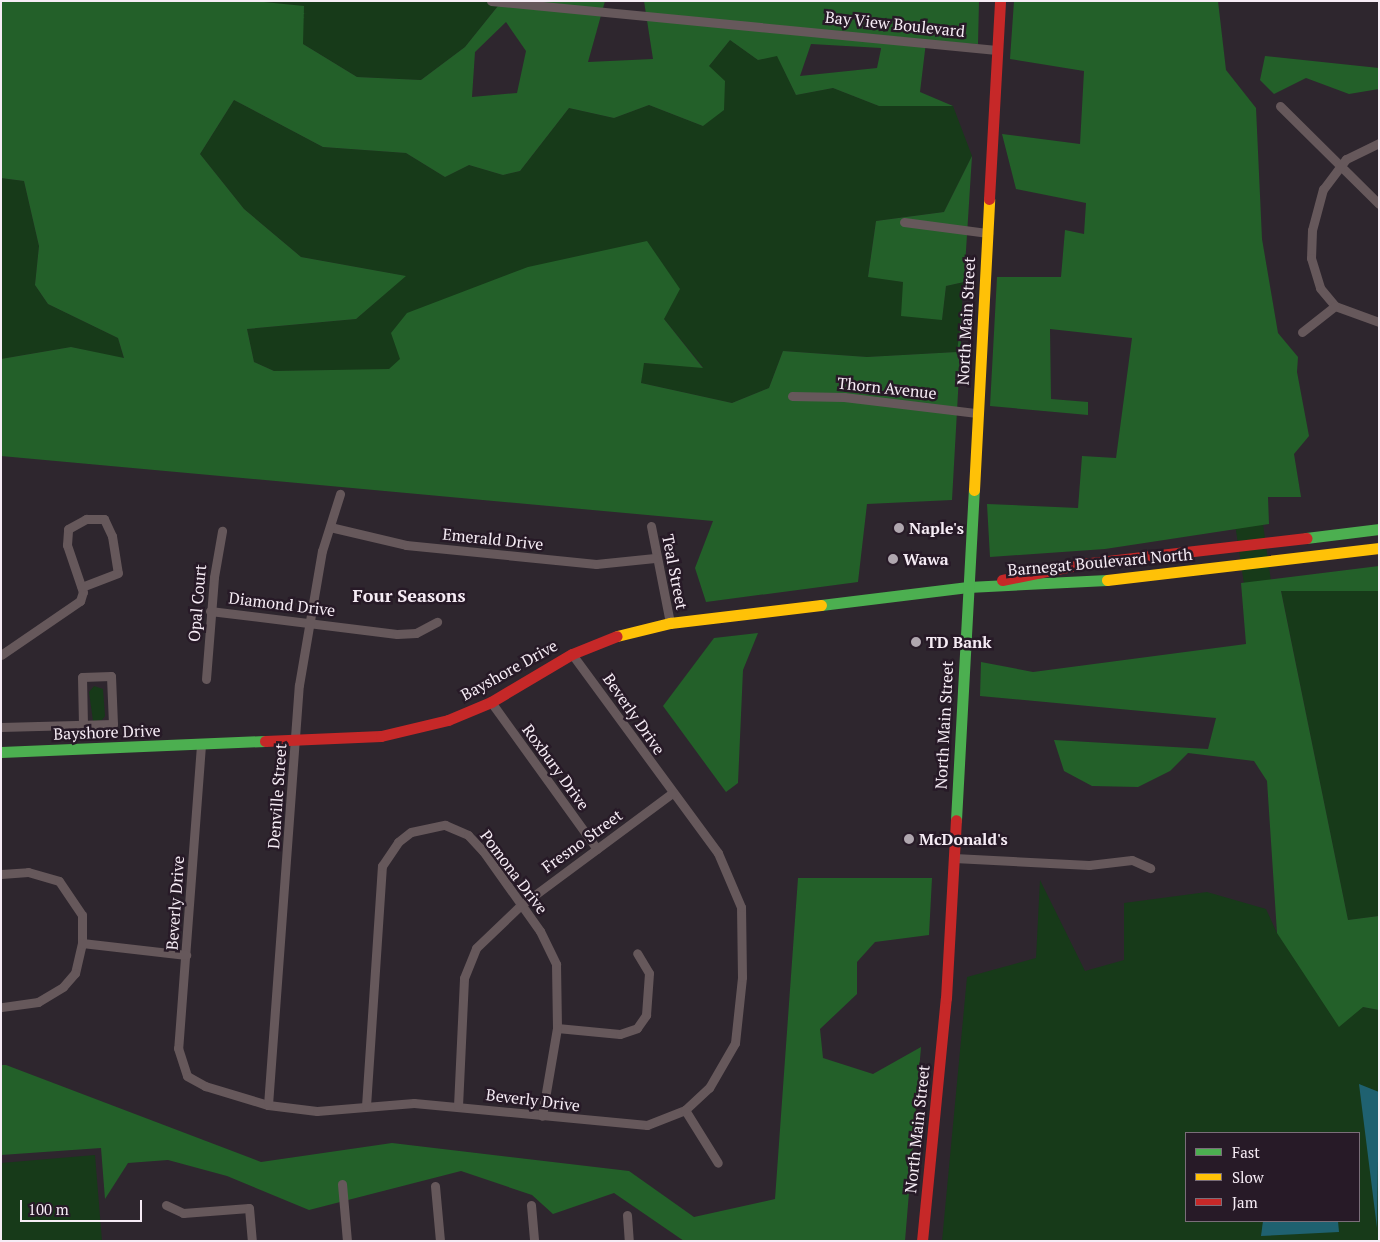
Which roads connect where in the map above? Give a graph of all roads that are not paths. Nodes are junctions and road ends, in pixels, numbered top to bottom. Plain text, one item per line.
1 (491, 1) edge
2 (1000, 1) edge
3 (998, 50) junction
4 (1280, 106) dead end
5 (1379, 143) edge
6 (1341, 165) junction
7 (1379, 204) edge
8 (904, 222) dead end
9 (988, 233) junction
10 (1334, 306) junction
11 (1379, 322) edge
12 (1302, 332) dead end
13 (792, 396) dead end
14 (977, 413) junction
15 (340, 494) dead end
16 (651, 526) dead end
17 (330, 528) junction
18 (1379, 529) edge
19 (222, 530) dead end
20 (1379, 548) edge
21 (655, 558) junction
22 (82, 587) junction
23 (968, 587) junction
24 (210, 611) junction
25 (310, 621) junction
26 (437, 622) dead end
27 (670, 623) junction
28 (572, 654) junction
29 (1, 655) edge
30 (206, 679) dead end
31 (491, 702) junction
32 (83, 725) junction
33 (1, 728) edge
34 (297, 741) junction
35 (201, 745) junction
36 (1, 752) edge
37 (672, 794) junction
38 (597, 849) junction
39 (954, 858) junction
40 (1150, 868) dead end
41 (1, 874) edge
42 (520, 906) junction
43 (82, 943) junction
44 (637, 953) dead end
45 (186, 955) junction
46 (1, 1007) edge
47 (558, 1028) junction
48 (268, 1105) junction
49 (366, 1106) junction
50 (458, 1106) junction
51 (685, 1110) junction
52 (542, 1116) junction
53 (718, 1163) dead end
54 (342, 1184) dead end
55 (435, 1186) dead end
56 (531, 1205) dead end
57 (166, 1206) dead end
58 (627, 1215) dead end
59 (252, 1241) edge
60 (347, 1241) edge
61 (440, 1241) edge
62 (534, 1241) edge
63 (629, 1241) edge
64 (922, 1241) edge

1 - 3 street, Bay View Boulevard
2 - 3 main road, North Main Street
3 - 9 main road, North Main Street
4 - 6 street
5 - 6 street
6 - 7 street
6 - 10 street
8 - 9 street
9 - 14 main road, North Main Street
10 - 11 street
10 - 12 street
13 - 14 street, Thorn Avenue
14 - 23 main road, North Main Street
15 - 17 street, Denville Street
16 - 21 street, Teal Street
17 - 21 street, Emerald Drive
17 - 25 street, Denville Street
18 - 23 main road, Barnegat Boulevard North
19 - 24 street, Opal Court
20 - 23 main road, Barnegat Boulevard North
21 - 27 street, Teal Street
22 - 22 street
22 - 29 street
23 - 27 main road, Bayshore Drive
23 - 39 main road, North Main Street
24 - 25 street, Diamond Drive
24 - 30 street, Opal Court
25 - 26 street, Diamond Drive
25 - 34 street, Denville Street
27 - 28 main road, Bayshore Drive
28 - 31 main road, Bayshore Drive
28 - 37 street, Beverly Drive
31 - 34 main road, Bayshore Drive
31 - 38 street, Roxbury Drive
32 - 32 street
32 - 33 street
34 - 35 main road, Bayshore Drive
34 - 48 street, Denville Street
35 - 36 main road, Bayshore Drive
35 - 45 street, Beverly Drive
37 - 38 street, Fresno Street
37 - 51 street, Beverly Drive
38 - 42 street, Fresno Street
39 - 40 street
39 - 64 main road, North Main Street
41 - 43 street
42 - 47 street, Pomona Drive
42 - 49 street, Pomona Drive
42 - 50 street, Fresno Street
43 - 45 street
43 - 46 street
44 - 47 street
45 - 48 street, Beverly Drive
47 - 52 street, Pomona Drive
48 - 49 street, Beverly Drive
49 - 50 street, Beverly Drive
50 - 52 street, Beverly Drive
51 - 52 street, Beverly Drive
51 - 53 street
54 - 60 street
55 - 61 street
56 - 62 street
57 - 59 street
58 - 63 street

